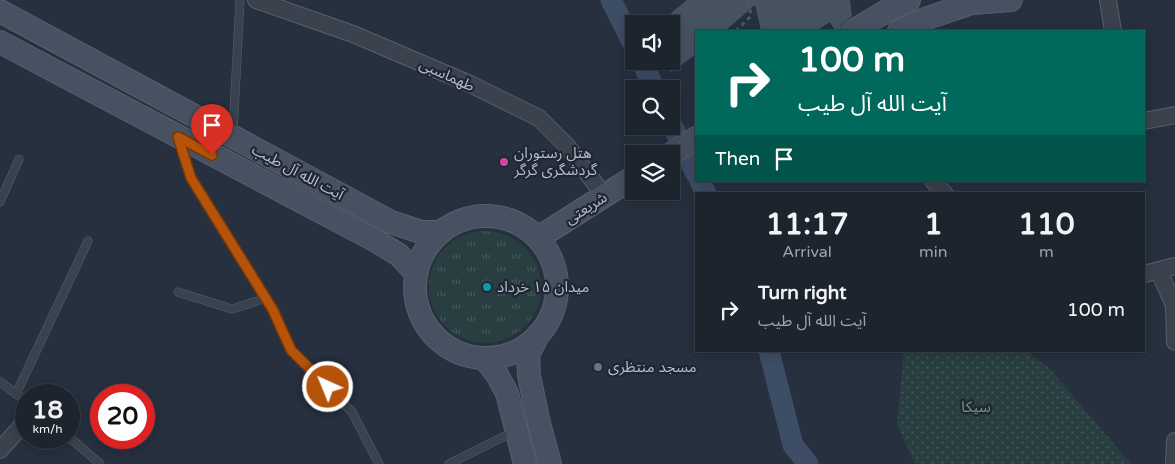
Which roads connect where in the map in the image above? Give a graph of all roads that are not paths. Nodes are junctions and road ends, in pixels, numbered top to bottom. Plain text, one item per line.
1 (240, 0) edge
2 (256, 0) edge
3 (1011, 0) edge
4 (1108, 0) edge
5 (896, 3) edge
6 (0, 11) edge
7 (855, 30) edge
8 (901, 30) edge
9 (1113, 30) edge
10 (0, 42) edge
11 (1175, 115) edge
12 (1145, 121) edge
13 (178, 137) junction
14 (233, 137) junction
15 (695, 139) edge
16 (680, 148) edge
17 (19, 159) dead end
18 (934, 182) edge
19 (625, 183) edge
20 (943, 192) edge
21 (605, 197) junction
22 (0, 202) edge
23 (441, 232) junction
24 (538, 238) junction
25 (88, 241) dead end
26 (1175, 266) edge
27 (416, 273) junction
28 (1151, 273) edge
29 (178, 292) dead end
30 (266, 298) junction
31 (1174, 308) edge
32 (538, 336) junction
33 (1175, 342) edge
34 (485, 358) junction
35 (0, 382) edge
36 (21, 384) edge
37 (15, 393) edge
38 (517, 430) junction
39 (15, 433) edge
40 (1175, 442) edge
41 (80, 447) edge
42 (0, 450) edge
43 (100, 464) edge
44 (379, 464) edge
45 (449, 464) edge
46 (525, 464) edge
47 (550, 464) edge
48 (1174, 464) edge

1 - 14 lane
2 - 21 street, طهماسبی
3 - 8 main road
4 - 9 street
5 - 7 main road
6 - 14 main road, آیت الله آل طیب
10 - 13 main road, آیت الله آل طیب
11 - 12 street
13 - 27 main road, آیت الله آل طیب
13 - 30 lane
14 - 23 main road, آیت الله آل طیب
15 - 16 main road
17 - 22 lane
18 - 20 street
19 - 21 main road, شریعتی
21 - 24 main road, شریعتی
23 - 24 main road
23 - 27 main road
24 - 32 main road
25 - 36 lane
26 - 28 street
27 - 34 main road
28 - 31 street
29 - 30 lane
30 - 44 lane
31 - 33 street
32 - 34 main road
32 - 47 main road
34 - 38 main road
35 - 37 lane
38 - 45 lane
38 - 46 main road
39 - 42 street
40 - 48 street
41 - 43 lane

